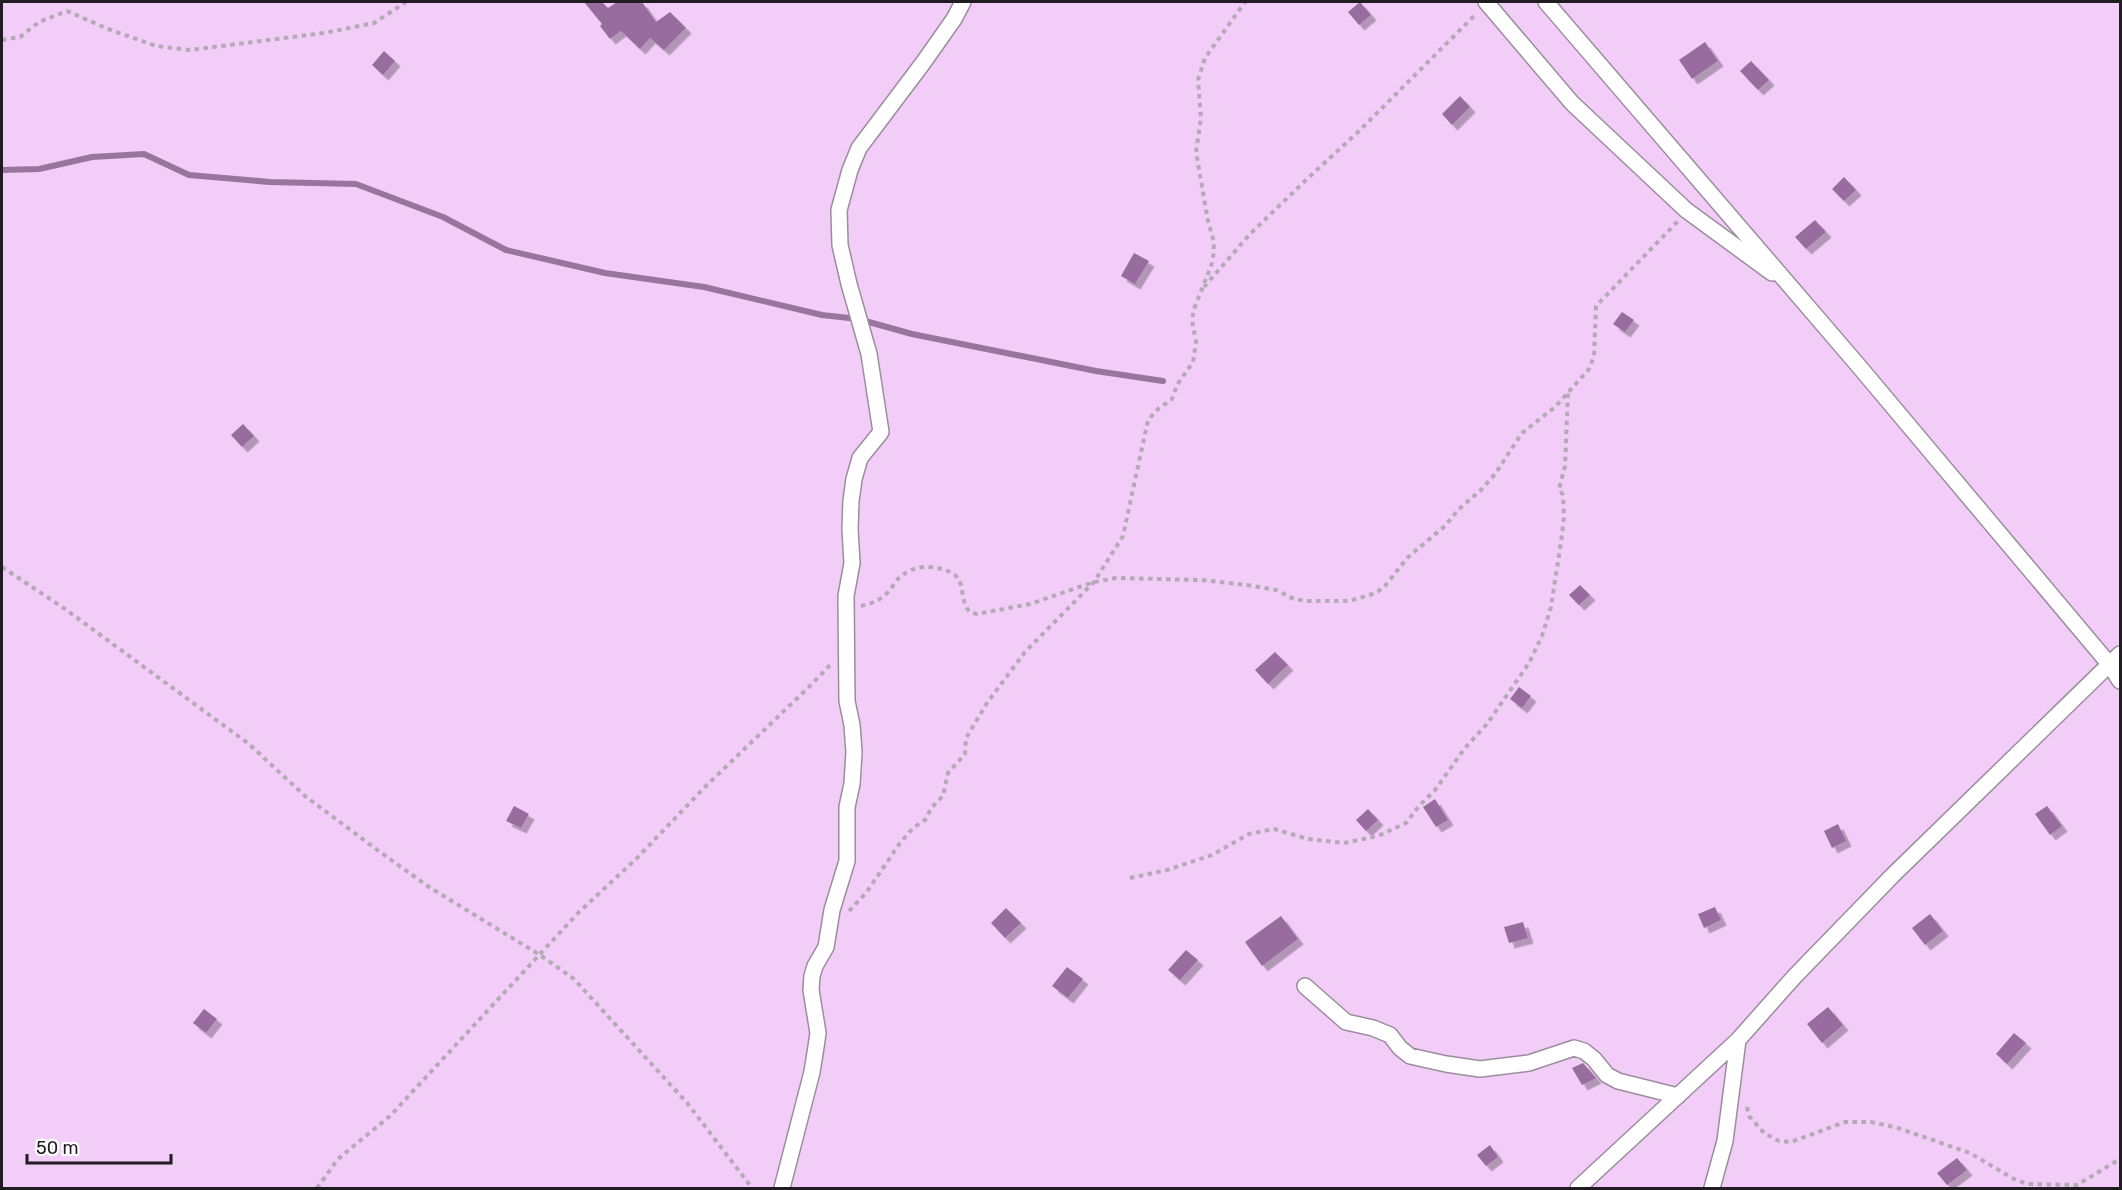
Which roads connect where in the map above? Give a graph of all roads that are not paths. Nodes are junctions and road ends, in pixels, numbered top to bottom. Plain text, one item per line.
1 (963, 2) edge
2 (1486, 2) edge
3 (1546, 2) edge
4 (1793, 289) junction
5 (2115, 660) edge
6 (2121, 681) edge
7 (1305, 986) dead end
8 (1738, 1040) junction
9 (1678, 1096) junction
10 (782, 1188) edge
11 (1578, 1188) edge
12 (1712, 1188) edge

1 - 10 street
2 - 4 street
3 - 4 street
4 - 5 street
5 - 6 street
5 - 8 street
7 - 9 street
8 - 9 street
8 - 12 street
9 - 11 street

